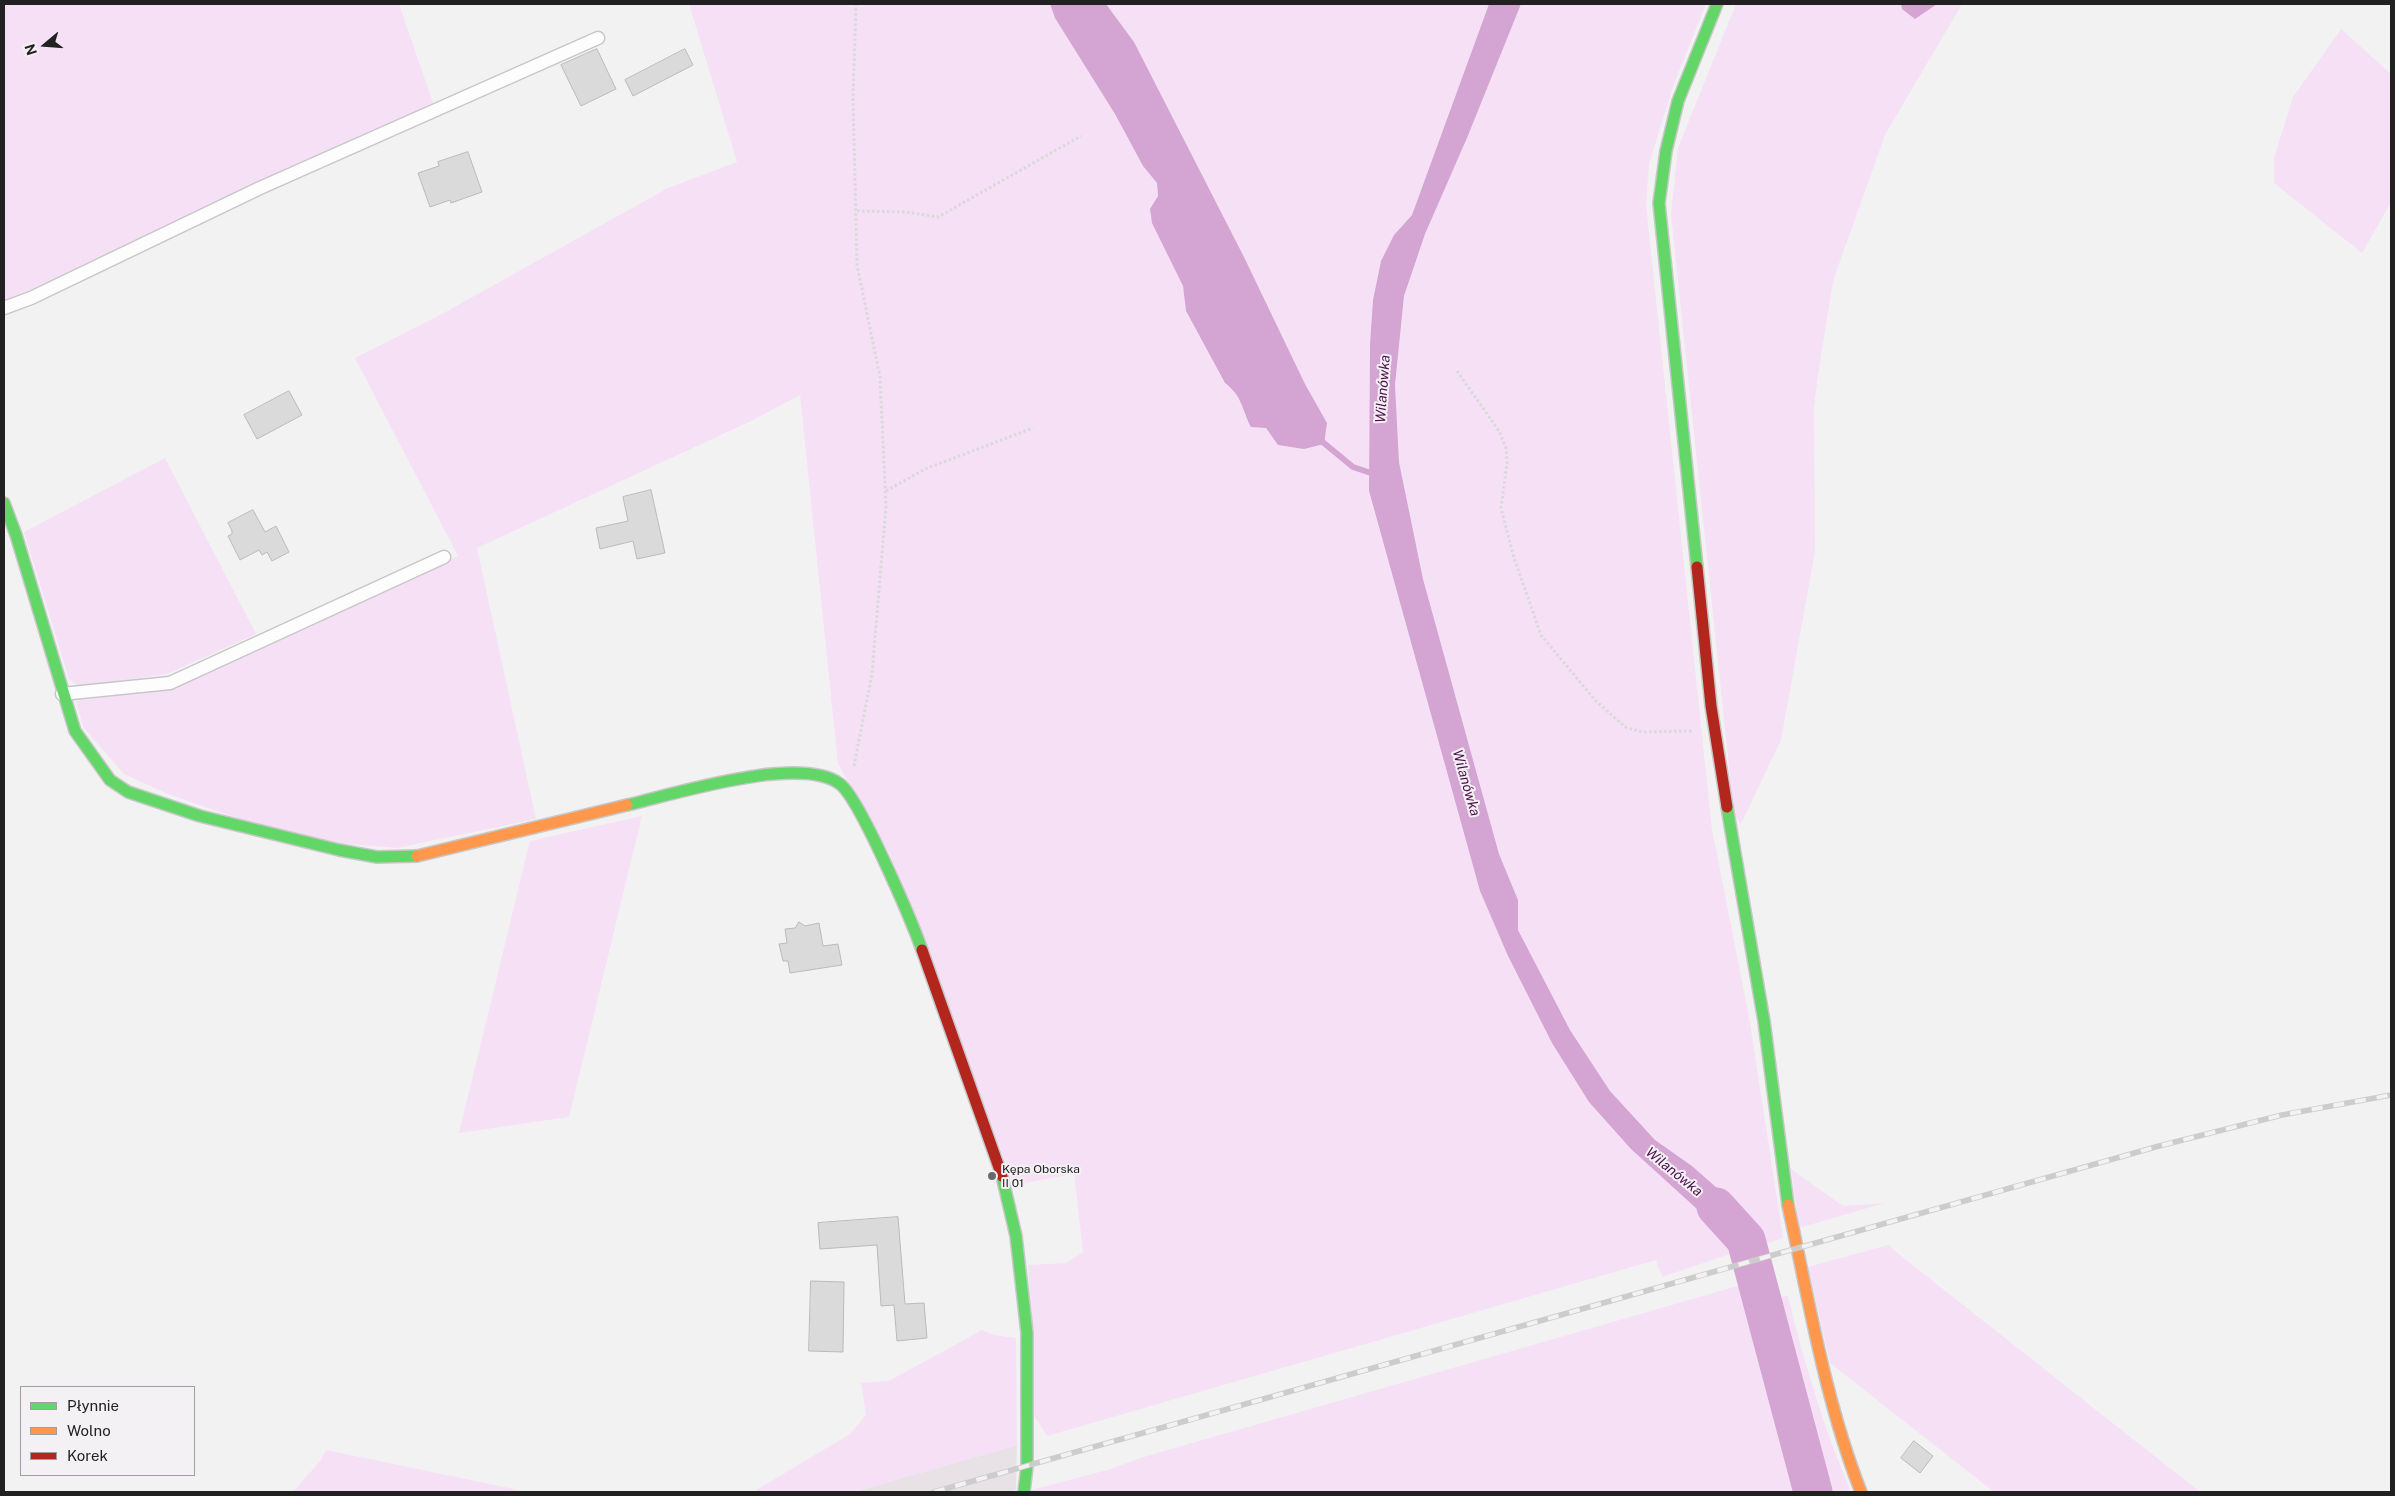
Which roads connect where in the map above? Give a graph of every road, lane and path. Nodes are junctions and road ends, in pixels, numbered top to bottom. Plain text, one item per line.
1 (856, 4) edge
2 (1717, 4) edge
3 (598, 38) dead end
4 (1081, 136) dead end
5 (857, 212) junction
6 (4, 308) edge
7 (1457, 370) dead end
8 (1032, 428) dead end
9 (886, 491) junction
10 (4, 503) edge
11 (16, 535) junction
12 (4, 541) edge
13 (444, 557) dead end
14 (62, 694) junction
15 (1715, 732) junction
16 (849, 793) junction
17 (1024, 1492) edge
18 (1861, 1492) edge

1 - 5 path
2 - 15 street
3 - 6 lane
4 - 5 path
5 - 9 path
7 - 15 path
8 - 9 path
9 - 16 path
10 - 11 street
11 - 12 lane
11 - 14 street
13 - 14 lane
14 - 16 street
15 - 18 street
16 - 17 street

